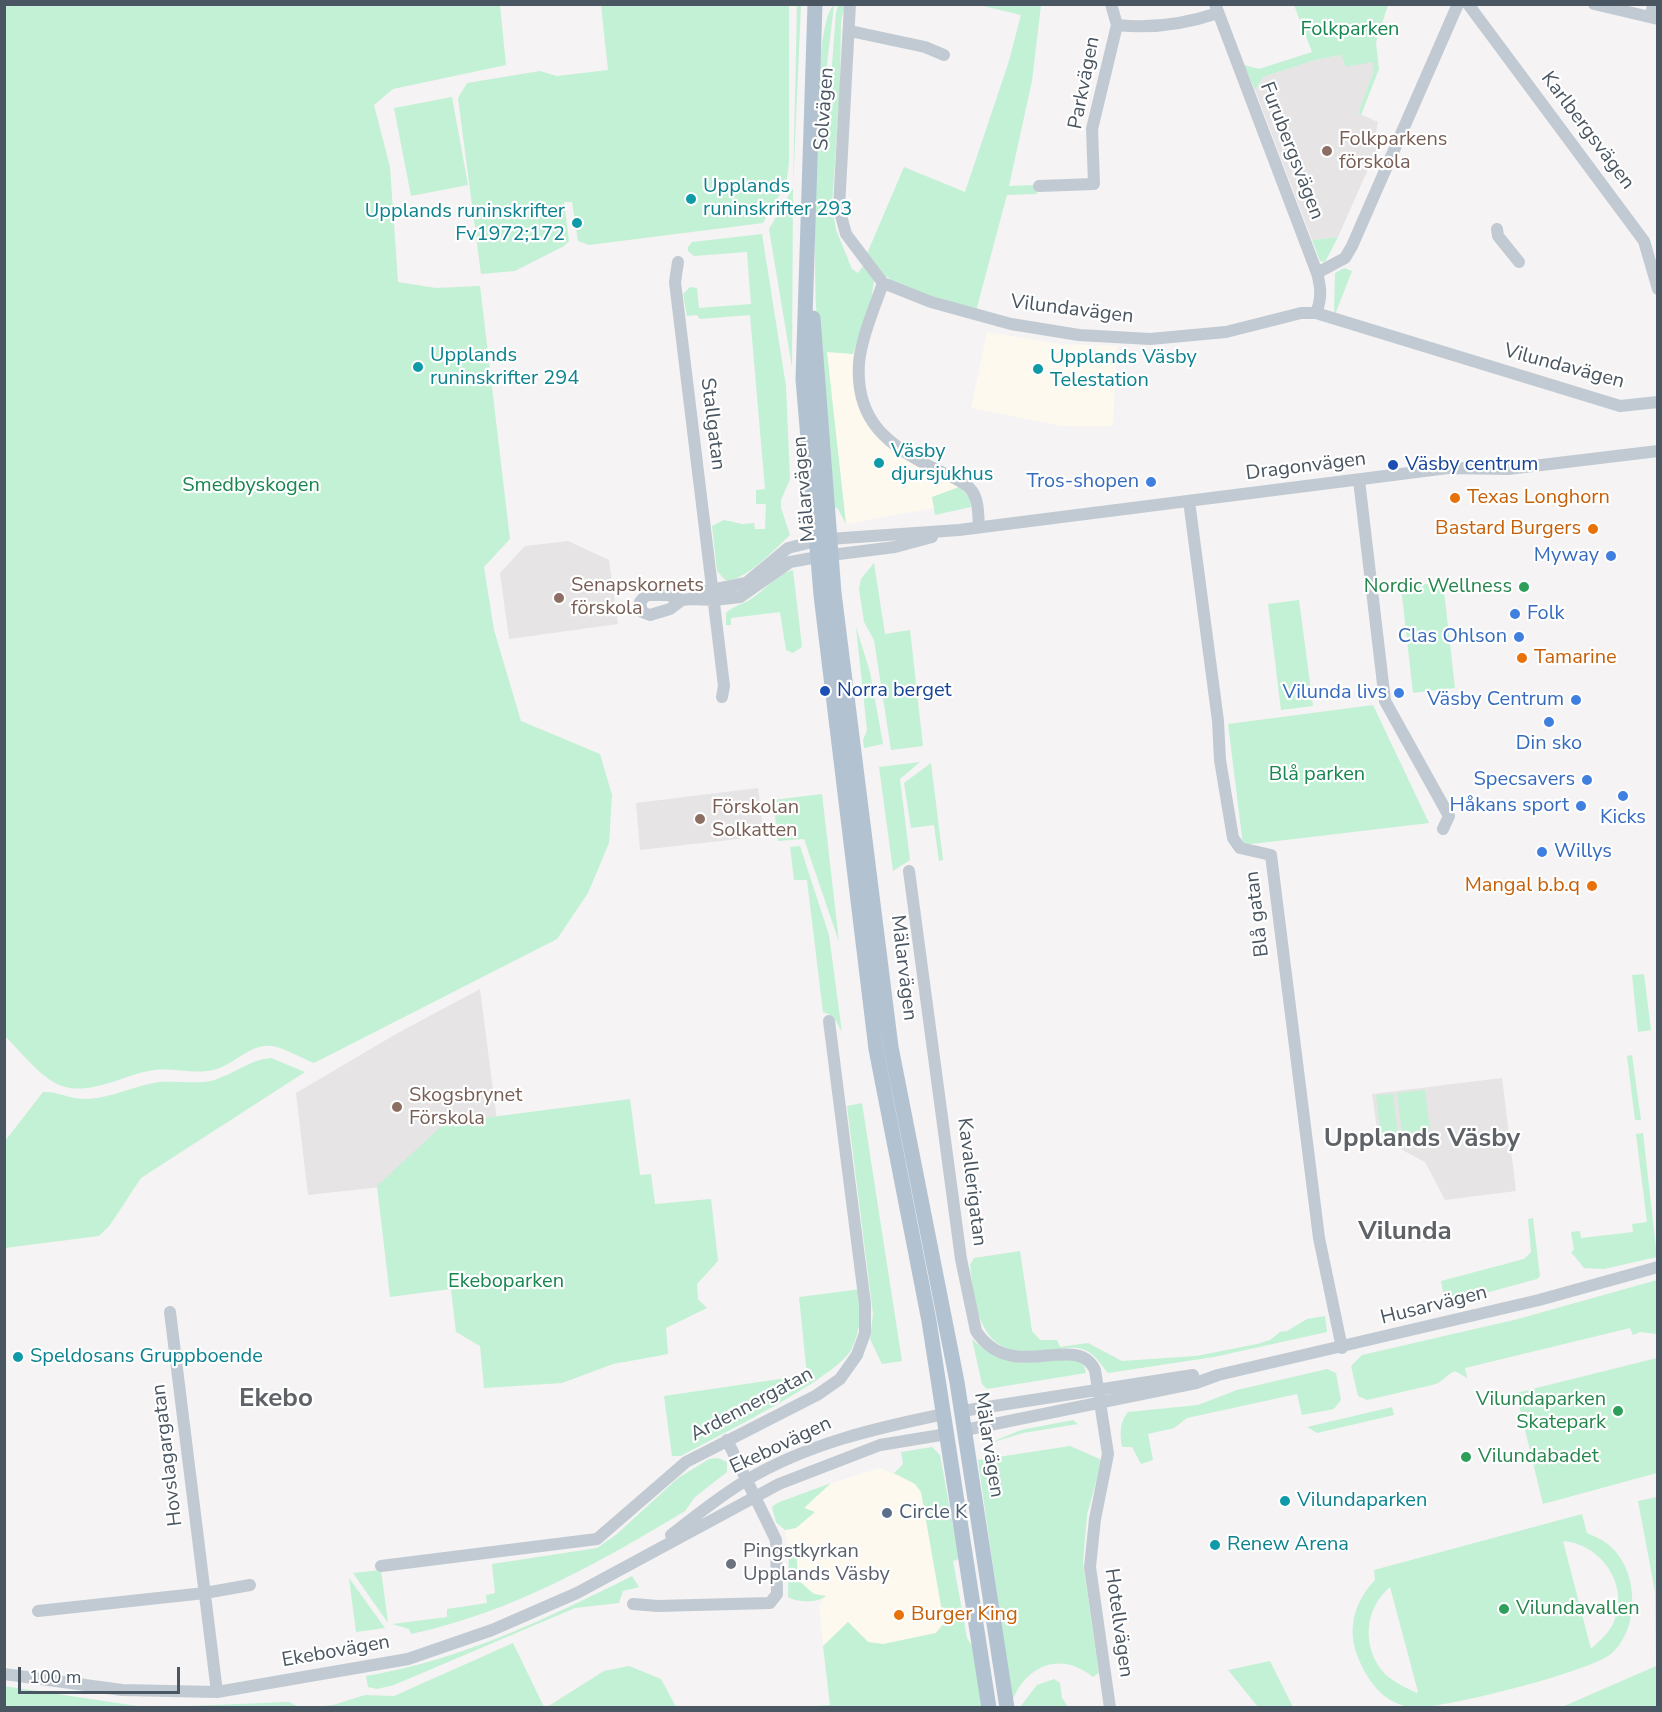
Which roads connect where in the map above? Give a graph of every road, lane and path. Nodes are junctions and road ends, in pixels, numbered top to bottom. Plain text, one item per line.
1 (815, 4) edge
2 (850, 4) edge
3 (1111, 4) edge
4 (1458, 4) edge
5 (1468, 4) edge
6 (1594, 4) edge
7 (1216, 9) edge
8 (1654, 14) edge
9 (1117, 25) junction
10 (850, 31) junction
11 (944, 55) dead end
12 (1039, 186) dead end
13 (1497, 228) dead end
14 (678, 262) dead end
15 (1519, 262) dead end
16 (1317, 273) junction
17 (1657, 281) edge
18 (883, 283) junction
19 (1316, 313) junction
20 (1658, 402) edge
21 (1658, 451) edge
22 (1359, 480) junction
23 (1189, 501) junction
24 (980, 527) junction
25 (959, 530) junction
26 (823, 540) junction
27 (824, 556) junction
28 (713, 595) junction
29 (687, 599) dead end
30 (722, 697) dead end
31 (1443, 829) dead end
32 (909, 871) dead end
33 (829, 1021) dead end
34 (1658, 1267) edge
35 (171, 1311) dead end
36 (1342, 1348) junction
37 (1100, 1396) junction
38 (962, 1411) junction
39 (944, 1414) junction
40 (965, 1430) junction
41 (947, 1434) junction
42 (727, 1440) junction
43 (746, 1480) junction
44 (754, 1496) junction
45 (651, 1550) junction
46 (381, 1566) dead end
47 (250, 1586) dead end
48 (205, 1593) junction
49 (633, 1604) dead end
50 (38, 1611) dead end
51 (4, 1674) edge
52 (217, 1692) junction
53 (989, 1707) edge
54 (1007, 1707) edge
55 (1110, 1707) edge

1 - 26 main road, Mälarvägen
2 - 10 street, Solvägen
3 - 9 street, Parkvägen
4 - 16 street
5 - 17 street, Karlbergsvägen
6 - 8 street
7 - 9 street, Parkvägen
7 - 16 street, Furubergsvägen
9 - 12 street, Parkvägen
10 - 11 street
10 - 18 street, Solvägen
13 - 15 street
14 - 28 street, Stallgatan
16 - 19 street, Furubergsvägen
18 - 19 street, Vilundavägen
18 - 24 street
19 - 20 street, Vilundavägen
21 - 22 street, Dragonvägen
22 - 23 street, Dragonvägen
22 - 31 street
23 - 24 street, Dragonvägen
23 - 36 street, Blå gatan
24 - 25 street, Dragonvägen
25 - 26 street, Dragonvägen
25 - 27 street, Dragonvägen
26 - 27 main road, Mälarvägen
26 - 28 street
27 - 28 street
27 - 38 main road, Mälarvägen
27 - 39 main road, Mälarvägen
28 - 29 street
28 - 30 street, Stallgatan
32 - 37 street, Kavallerigatan
33 - 42 street, Ardennergatan
34 - 36 street, Husarvägen
35 - 48 street, Hovslagargatan
36 - 37 street, Husarvägen
37 - 38 street, Husarvägen
37 - 40 street, Husarvägen
37 - 55 street, Hotellvägen
38 - 39 main road
38 - 40 main road, Mälarvägen
39 - 41 main road, Mälarvägen
39 - 43 street, Ekebovägen
40 - 41 main road
40 - 54 main road, Mälarvägen
41 - 44 street, Ekebovägen
41 - 53 main road, Mälarvägen
42 - 43 street
42 - 46 street, Ardennergatan
43 - 44 street
43 - 45 street, Ekebovägen
44 - 45 street, Ekebovägen
44 - 49 street
45 - 52 street, Ekebovägen
47 - 48 street
48 - 50 street
48 - 52 street, Hovslagargatan
51 - 52 street, Ekebovägen

